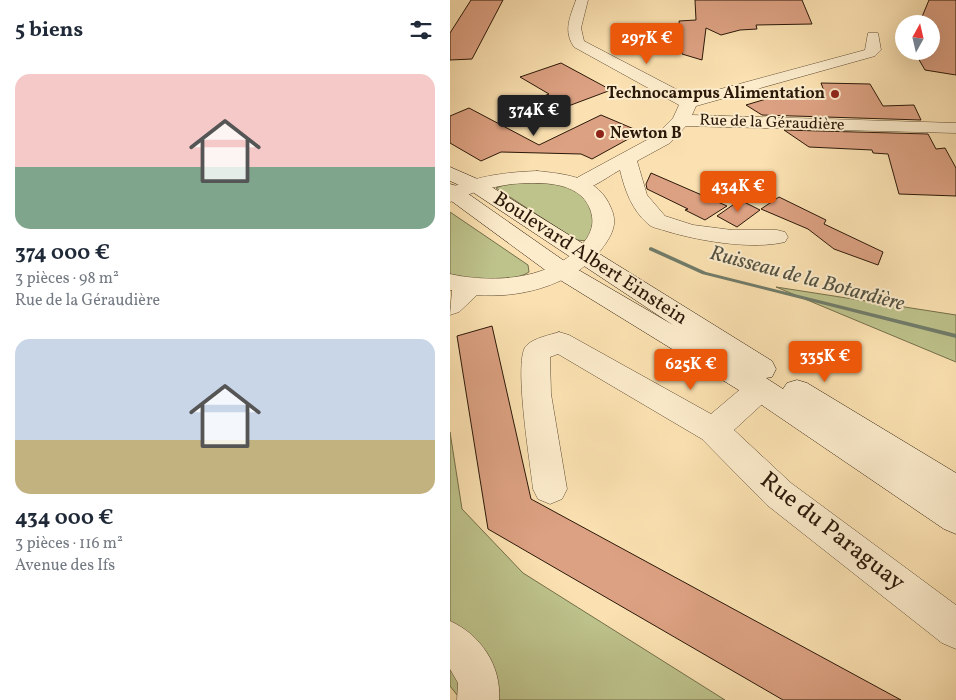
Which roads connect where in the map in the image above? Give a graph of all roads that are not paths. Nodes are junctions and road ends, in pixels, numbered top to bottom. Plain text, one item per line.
1 (582, 0) edge
2 (873, 36) dead end
3 (685, 111) junction
4 (956, 128) edge
5 (626, 158) junction
6 (475, 185) junction
7 (578, 185) junction
8 (451, 188) edge
9 (777, 237) dead end
10 (584, 255) junction
11 (561, 270) junction
12 (461, 284) edge
13 (450, 306) edge
14 (760, 389) junction
15 (713, 430) junction
16 (550, 489) dead end
17 (956, 492) edge
18 (956, 518) edge
19 (956, 629) edge
20 (450, 640) edge
21 (478, 700) edge

1 - 3 street
2 - 3 street
3 - 4 street, Rue de la Géraudière
3 - 5 street, Rue de la Géraudière
5 - 7 street, Rue de la Géraudière
5 - 9 street
6 - 7 street
6 - 8 street
6 - 10 street, Boulevard Albert Einstein
7 - 10 street
8 - 11 street, Boulevard Albert Einstein
10 - 11 street
10 - 17 street, Boulevard Albert Einstein
11 - 12 street
11 - 14 street, Boulevard Albert Einstein
12 - 13 street
14 - 15 street
14 - 18 street, Boulevard Albert Einstein
15 - 16 street, Rue du Paraguay
15 - 19 street, Rue du Paraguay
20 - 21 street

